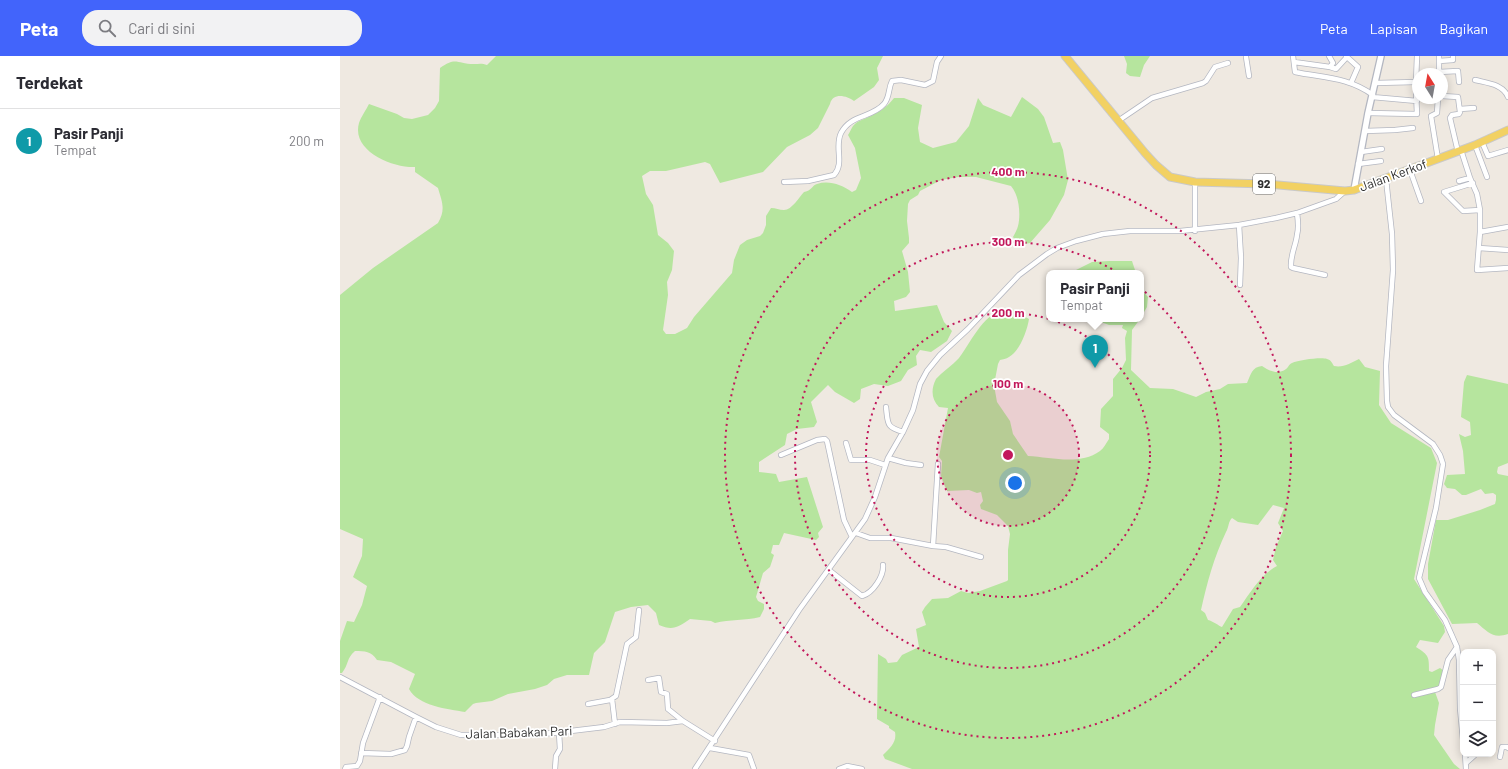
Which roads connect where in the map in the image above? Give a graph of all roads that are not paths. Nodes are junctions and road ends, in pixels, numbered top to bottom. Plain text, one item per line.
1 (941, 56) edge
2 (1065, 56) edge
3 (1246, 56) edge
4 (1293, 56) edge
5 (1329, 56) edge
6 (1381, 56) edge
7 (1417, 56) edge
8 (1347, 57) edge
9 (1238, 58) dead end
10 (1453, 58) edge
11 (1439, 59) edge
12 (1294, 62) junction
13 (1228, 63) dead end
14 (1330, 67) junction
15 (1336, 69) junction
16 (1458, 70) junction
17 (1448, 72) edge
18 (1249, 76) dead end
19 (1332, 77) junction
20 (1475, 80) dead end
21 (1460, 82) dead end
22 (1351, 83) junction
23 (1376, 83) junction
24 (1373, 96) junction
25 (1448, 96) edge
26 (1508, 97) edge
27 (1412, 100) edge
28 (1417, 104) edge
29 (1438, 104) edge
30 (1474, 108) dead end
31 (1460, 109) junction
32 (1368, 113) junction
33 (1118, 121) junction
34 (1413, 128) dead end
35 (1365, 131) junction
36 (1508, 132) edge
37 (1482, 142) junction
38 (1475, 145) junction
39 (1382, 149) dead end
40 (1508, 150) edge
41 (1460, 151) junction
42 (1361, 152) junction
43 (1438, 159) junction
44 (1381, 160) dead end
45 (1358, 164) junction
46 (1410, 170) junction
47 (1487, 177) dead end
48 (1386, 178) junction
49 (1470, 178) junction
50 (1459, 181) dead end
51 (784, 182) dead end
52 (1195, 182) junction
53 (1473, 183) junction
54 (1354, 190) junction
55 (1345, 191) junction
56 (1421, 201) dead end
57 (1480, 210) junction
58 (1297, 213) junction
59 (1239, 226) junction
60 (1508, 227) edge
61 (1195, 230) junction
62 (1480, 232) junction
63 (1479, 248) junction
64 (1508, 250) edge
65 (1508, 268) edge
66 (1326, 275) dead end
67 (1240, 285) dead end
68 (886, 407) dead end
69 (903, 432) junction
70 (846, 442) dead end
71 (781, 454) dead end
72 (888, 458) junction
73 (938, 464) dead end
74 (885, 465) junction
75 (922, 465) dead end
76 (856, 533) junction
77 (852, 537) junction
78 (933, 546) junction
79 (981, 557) dead end
80 (882, 565) dead end
81 (829, 570) junction
82 (639, 610) dead end
83 (1457, 647) junction
84 (340, 676) edge
85 (648, 680) dead end
86 (1414, 695) dead end
87 (380, 697) junction
88 (612, 699) junction
89 (588, 704) dead end
90 (416, 717) junction
91 (683, 721) junction
92 (1462, 721) edge
93 (615, 724) junction
94 (559, 733) junction
95 (715, 740) junction
96 (710, 748) junction
97 (1508, 748) edge
98 (361, 753) junction
99 (1465, 757) edge
100 (1473, 757) edge
101 (1500, 757) dead end
102 (1466, 763) junction
103 (345, 769) edge
104 (555, 769) edge
105 (695, 769) edge
106 (754, 769) edge
107 (839, 769) edge
108 (862, 769) edge
109 (1466, 769) edge

1 - 51 street
2 - 33 main road, Jalan Kerkof / 92
3 - 9 street
3 - 18 street
4 - 12 street
5 - 14 street
6 - 23 street
7 - 23 street
8 - 15 street
8 - 22 street
10 - 11 street
10 - 16 street
12 - 14 street
12 - 19 street
13 - 33 street
14 - 15 street
15 - 19 street
16 - 17 street
16 - 21 street
19 - 22 street
20 - 26 street
22 - 24 street
23 - 24 street
24 - 27 street
24 - 32 street
25 - 31 street
28 - 32 street
29 - 43 street
30 - 31 street
31 - 41 street
32 - 35 street
33 - 52 main road, Jalan Kerkof / 92
34 - 35 street
35 - 42 street
36 - 37 main road, Jalan Kerkof / 92
37 - 38 main road, Jalan Kerkof / 92
37 - 40 street
38 - 41 main road, Jalan Kerkof / 92
38 - 47 street
39 - 42 street
41 - 43 main road, Jalan Kerkof / 92
41 - 49 street
42 - 45 street
43 - 46 main road, Jalan Kerkof / 92
44 - 45 street
45 - 54 street
46 - 48 main road, Jalan Kerkof / 92
46 - 56 street
48 - 54 main road, Jalan Kerkof / 92
48 - 83 street
49 - 50 street
49 - 53 street
52 - 55 main road, Jalan Kerkof / 92
52 - 61 street
53 - 57 street
53 - 57 street
54 - 55 main road, Jalan Kerkof / 92
55 - 58 street
57 - 62 street
58 - 59 street
58 - 66 street
59 - 61 street
59 - 67 street
60 - 62 street
61 - 69 street
62 - 63 street
63 - 64 street
63 - 65 street
68 - 69 street
69 - 72 street
70 - 74 street
71 - 77 street
72 - 74 street
72 - 75 street
73 - 78 street
74 - 76 street
76 - 77 street
76 - 78 street
77 - 81 street
78 - 79 street
80 - 81 street
81 - 95 street
82 - 88 street
83 - 86 street
83 - 92 street
84 - 87 street, Jalan Babakan Pari
85 - 91 street
87 - 90 street, Jalan Babakan Pari
87 - 98 street
88 - 89 street
88 - 93 street
90 - 94 street, Jalan Babakan Pari
90 - 98 street
91 - 93 street, Jalan Babakan Pari
91 - 95 street
93 - 94 street, Jalan Babakan Pari
94 - 104 street
95 - 96 street
96 - 105 street
96 - 106 street
97 - 101 street
98 - 103 street
99 - 102 street
100 - 102 street
102 - 109 street
107 - 108 street

